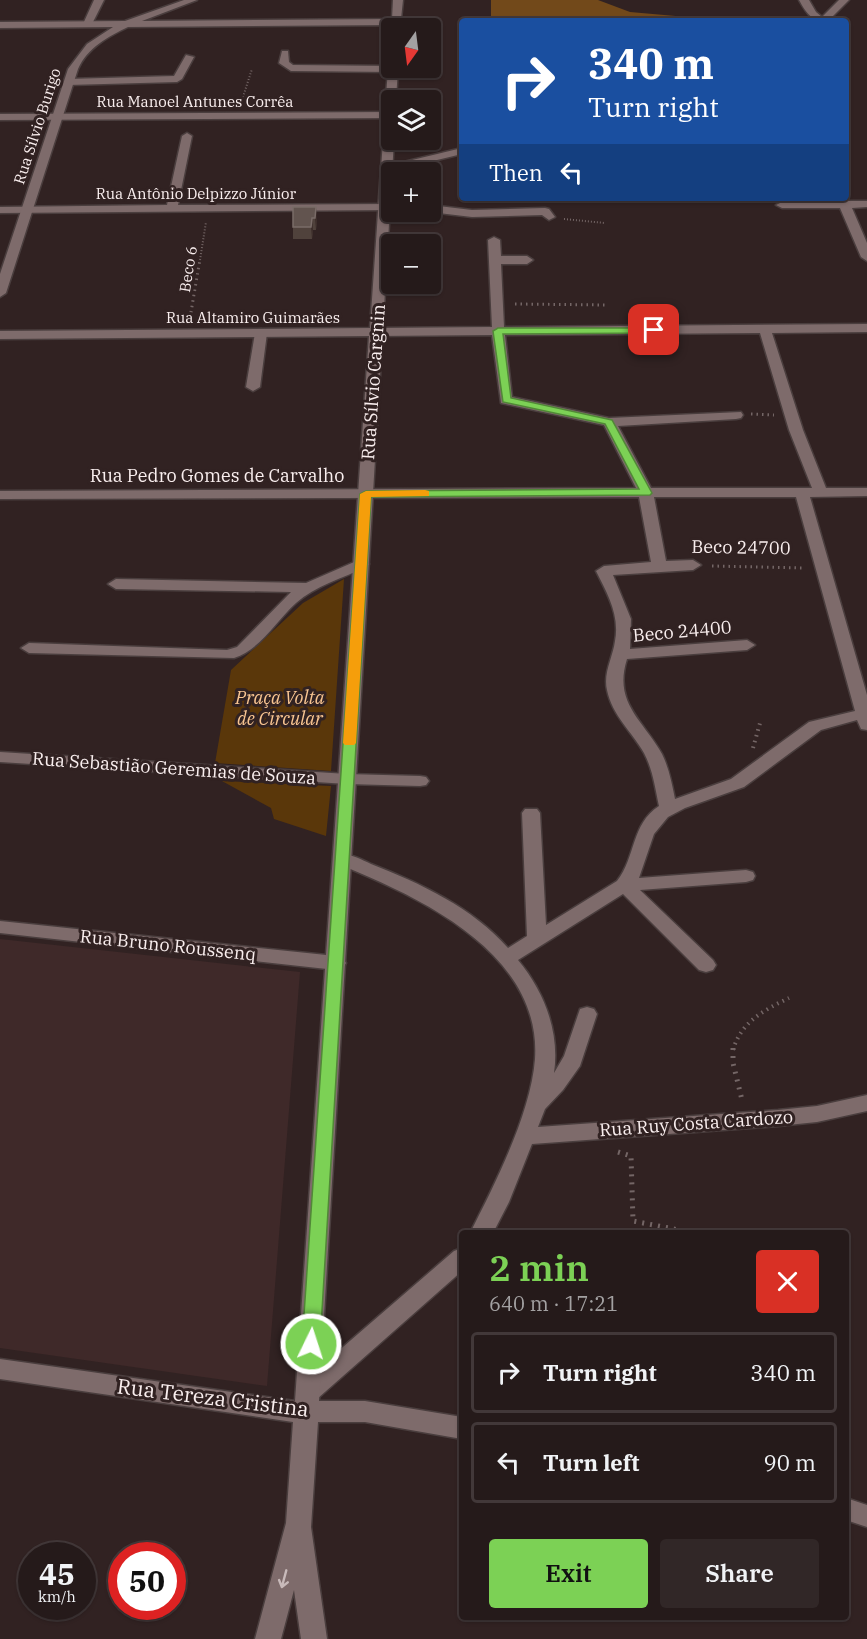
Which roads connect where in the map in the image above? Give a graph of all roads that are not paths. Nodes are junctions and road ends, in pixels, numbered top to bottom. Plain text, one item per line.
1 (99, 0) edge
2 (192, 0) edge
3 (398, 0) edge
4 (804, 0) edge
5 (844, 0) edge
6 (397, 18) edge
7 (818, 18) edge
8 (826, 18) edge
9 (88, 24) junction
10 (132, 24) junction
11 (0, 25) edge
12 (381, 25) edge
13 (285, 53) dead end
14 (189, 57) dead end
15 (381, 68) edge
16 (68, 82) junction
17 (381, 115) edge
18 (0, 117) edge
19 (57, 117) junction
20 (187, 136) dead end
21 (459, 152) edge
22 (417, 162) edge
23 (843, 201) edge
24 (867, 204) edge
25 (782, 205) dead end
26 (381, 207) edge
27 (172, 208) junction
28 (0, 210) edge
29 (27, 210) junction
30 (441, 210) edge
31 (547, 214) road end
32 (387, 222) edge
33 (494, 240) dead end
34 (867, 257) edge
35 (495, 260) junction
36 (526, 260) dead end
37 (0, 293) edge
38 (867, 328) edge
39 (765, 329) junction
40 (498, 331) junction
41 (376, 332) junction
42 (261, 333) junction
43 (0, 336) edge
44 (253, 387) dead end
45 (736, 415) road end
46 (609, 422) junction
47 (802, 492) junction
48 (821, 492) junction
49 (867, 492) edge
50 (646, 493) junction
51 (366, 494) junction
52 (0, 495) edge
53 (361, 564) junction
54 (693, 565) road end
55 (659, 566) junction
56 (116, 584) dead end
57 (308, 588) junction
58 (747, 645) dead end
59 (29, 648) dead end
60 (621, 655) junction
61 (866, 719) edge
62 (0, 757) edge
63 (347, 779) junction
64 (420, 781) dead end
65 (668, 808) junction
66 (531, 813) dead end
67 (343, 859) junction
68 (746, 876) dead end
69 (624, 885) junction
70 (0, 927) edge
71 (537, 939) junction
72 (508, 957) junction
73 (336, 963) junction
74 (706, 965) dead end
75 (587, 1014) dead end
76 (867, 1103) edge
77 (534, 1106) junction
78 (524, 1136) junction
79 (483, 1230) edge
80 (459, 1260) edge
81 (0, 1369) edge
82 (307, 1402) junction
83 (459, 1427) edge
84 (849, 1510) edge
85 (867, 1516) edge
86 (299, 1523) junction
87 (268, 1639) edge
88 (314, 1639) edge

1 - 9 street
2 - 10 street, Rua Sílvio Burigo
3 - 6 street
4 - 7 street
5 - 8 street
9 - 10 street
9 - 11 street
10 - 12 street
10 - 16 street, Rua Sílvio Burigo
13 - 15 street
14 - 16 street
16 - 19 street, Rua Sílvio Burigo
17 - 19 street, Rua Manoel Antunes Corrêa
18 - 19 street, Rua Manoel Antunes Corrêa
19 - 29 street, Rua Sílvio Burigo
20 - 27 street
21 - 22 street
23 - 24 street
23 - 25 street
23 - 34 street
26 - 27 street, Rua Antônio Delpizzo Júnior
27 - 29 street, Rua Antônio Delpizzo Júnior
28 - 29 street, Rua Antônio Delpizzo Júnior
29 - 37 street, Rua Sílvio Burigo
30 - 31 street
32 - 41 street, Rua Sílvio Cargnin
33 - 35 street
35 - 36 street
35 - 40 street
38 - 39 street, Rua Altamiro Guimarães
39 - 40 street, Rua Altamiro Guimarães
39 - 48 street
40 - 41 street, Rua Altamiro Guimarães
40 - 46 street
41 - 42 street, Rua Altamiro Guimarães
41 - 51 street, Rua Sílvio Cargnin
42 - 43 street, Rua Altamiro Guimarães
42 - 44 street
45 - 46 street
46 - 50 street
47 - 48 street, Rua Pedro Gomes de Carvalho
47 - 50 street, Rua Pedro Gomes de Carvalho
47 - 61 street
48 - 49 street, Rua Pedro Gomes de Carvalho
50 - 51 street, Rua Pedro Gomes de Carvalho
50 - 55 street
51 - 52 street, Rua Pedro Gomes de Carvalho
51 - 53 street, Rua Sílvio Cargnin
53 - 57 street
53 - 63 street, Rua Sílvio Cargnin
54 - 55 street, Beco 24700
55 - 60 street, Beco 24700
56 - 57 street
57 - 59 street
58 - 60 street, Beco 24400
60 - 65 street
61 - 65 street
62 - 63 street, Rua Sebastião Geremias de Souza
63 - 64 street, Rua Sebastião Geremias de Souza
63 - 67 street, Rua Sílvio Cargnin
65 - 69 street
66 - 71 street
67 - 72 street
67 - 73 street, Rua Sílvio Cargnin
68 - 69 street
69 - 71 street
69 - 74 street
70 - 73 street, Rua Bruno Roussenq
71 - 72 street
72 - 77 street
73 - 82 street, Rua Sílvio Cargnin
75 - 77 street
76 - 78 street, Rua Ruy Costa Cardozo
77 - 78 street
78 - 79 street
80 - 82 street
81 - 82 street, Rua Tereza Cristina
82 - 83 street, Rua Tereza Cristina
82 - 86 street, Rua Sílvio Cargnin
84 - 85 street
86 -> 87 street, Rua Sílvio Cargnin
86 - 88 street, Rua Sílvio Cargnin

